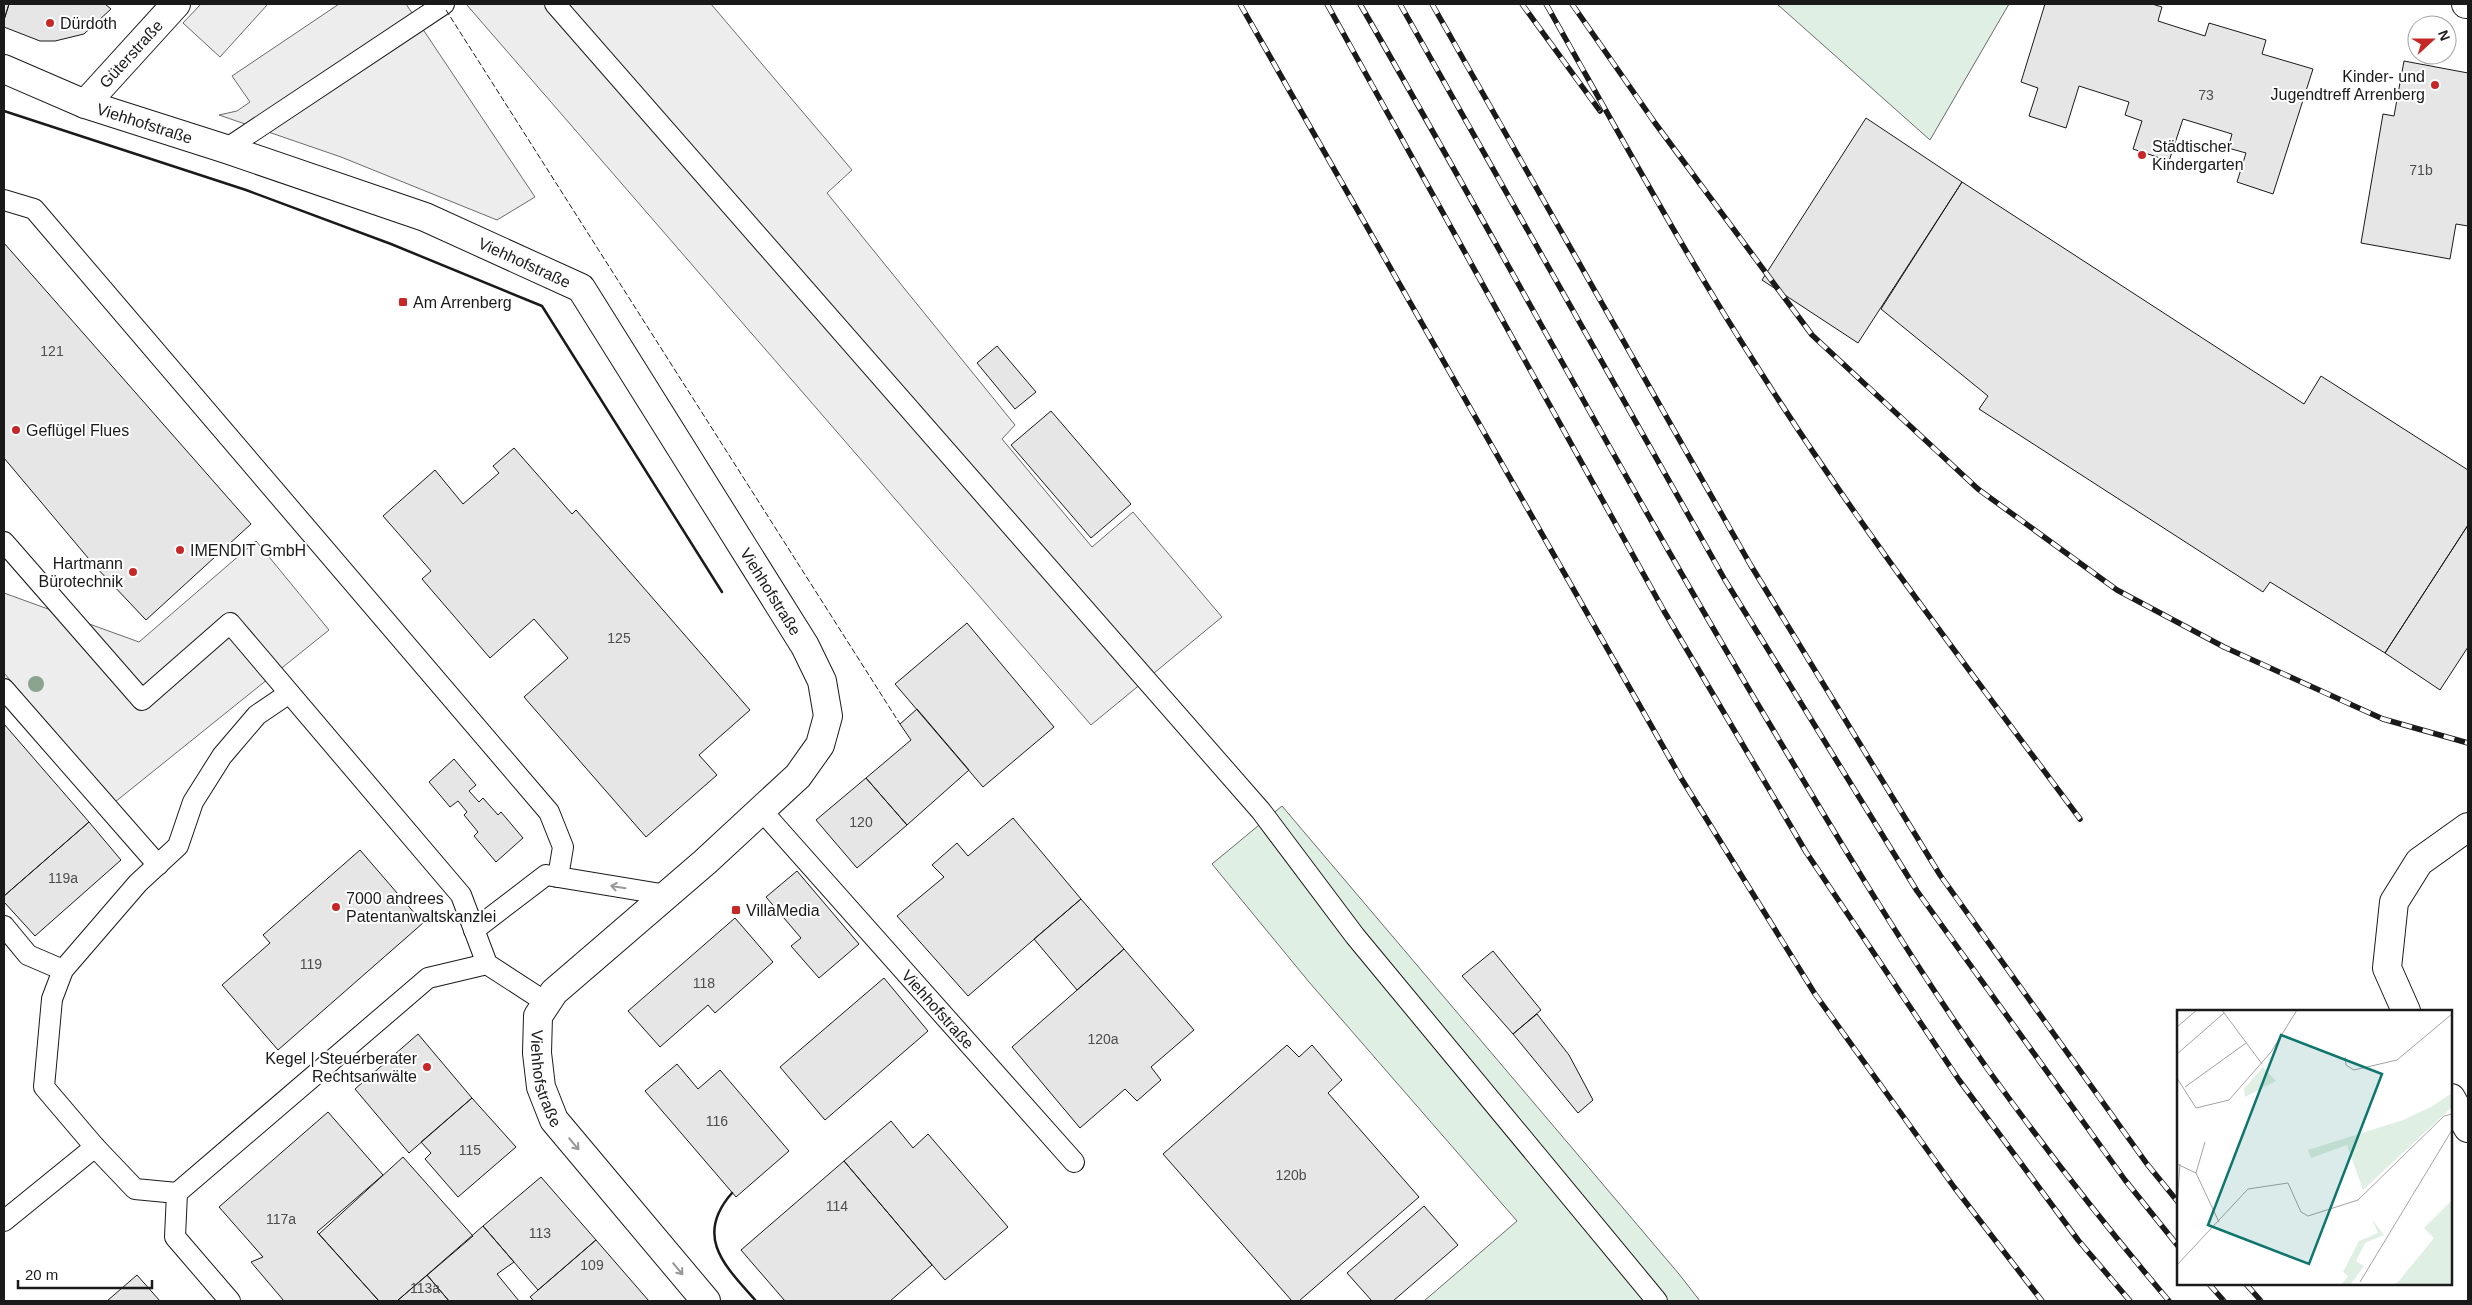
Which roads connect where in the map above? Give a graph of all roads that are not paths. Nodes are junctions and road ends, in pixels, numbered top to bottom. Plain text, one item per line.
1 (176, 4) edge
2 (444, 4) edge
3 (554, 4) edge
4 (4, 69) edge
5 (85, 104) junction
6 (226, 149) junction
7 (4, 200) edge
8 (4, 542) edge
9 (4, 689) edge
10 (288, 694) junction
11 (762, 811) junction
12 (2468, 827) edge
13 (158, 865) junction
14 (558, 877) junction
15 (667, 895) junction
16 (4, 926) edge
17 (474, 930) junction
18 (487, 964) junction
19 (62, 970) junction
20 (547, 1003) junction
21 (2406, 1010) edge
22 (2452, 1100) edge
23 (2468, 1128) edge
24 (95, 1147) junction
25 (1074, 1162) dead end
26 (176, 1192) junction
27 (4, 1221) edge
28 (230, 1301) edge
29 (706, 1301) edge
30 (1657, 1301) edge

1 - 5 street, Güterstraße
2 - 6 lane
3 - 30 lane
4 - 5 street, Viehhofstraße
5 - 6 street, Viehhofstraße
6 - 11 street, Viehhofstraße
7 - 14 lane
8 - 10 lane
9 - 13 lane
10 - 13 lane
10 - 17 lane
11 - 15 street, Viehhofstraße
11 - 25 lane, Viehhofstraße
12 - 21 street
13 - 19 lane
15 -> 14 lane
14 - 17 lane
15 - 20 street, Viehhofstraße
16 - 19 lane
17 - 18 lane
18 - 20 lane
18 - 26 lane
19 - 24 lane
20 -> 29 street, Viehhofstraße
22 - 23 street
24 - 26 lane
24 - 27 lane
26 - 28 lane

